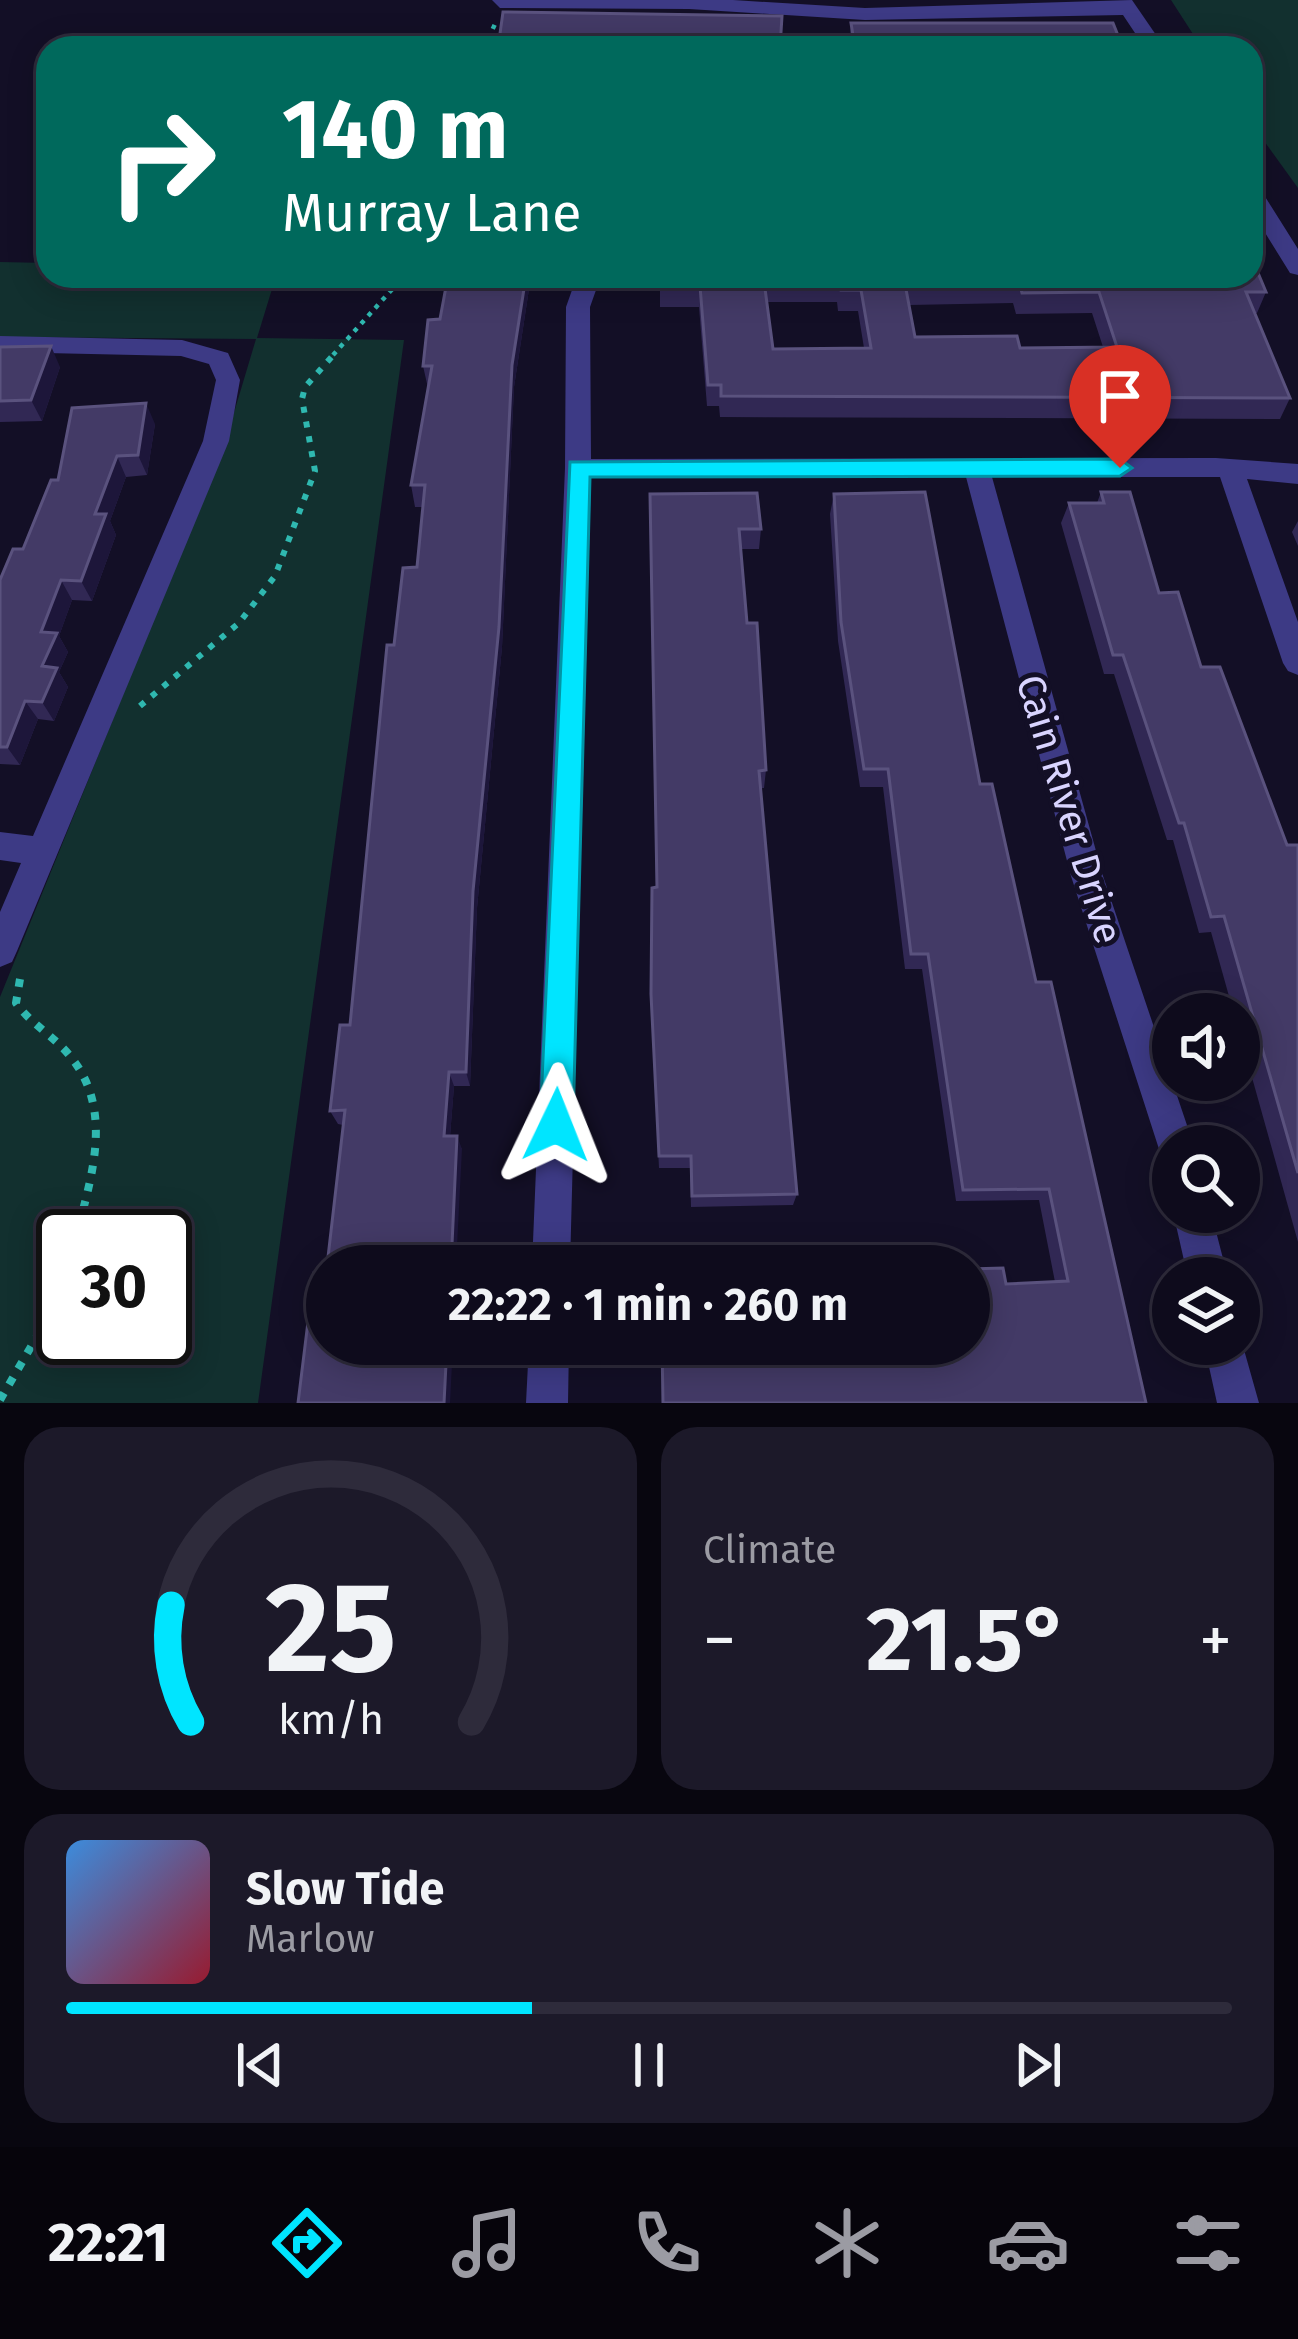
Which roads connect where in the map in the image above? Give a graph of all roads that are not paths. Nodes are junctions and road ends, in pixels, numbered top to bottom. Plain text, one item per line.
1 (500, 2) edge
2 (539, 2) edge
3 (1126, 4) edge
4 (1147, 36) edge
5 (1263, 214) edge
6 (1298, 268) edge
7 (585, 288) edge
8 (0, 344) edge
9 (578, 468) junction
10 (1230, 468) junction
11 (977, 469) junction
12 (1298, 474) edge
13 (1298, 663) edge
14 (0, 846) edge
15 (42, 851) junction
16 (12, 958) edge
17 (1169, 1125) edge
18 (552, 1245) edge
19 (548, 1365) edge
20 (1229, 1365) edge
21 (547, 1403) edge
22 (1238, 1403) edge

1 - 2 street
2 - 3 street
3 - 4 street
5 - 6 street
7 - 9 street
8 - 15 street
9 - 11 street
9 - 18 street
10 - 11 street
10 - 12 street
10 - 13 street
11 - 17 street, Cain River Drive
14 - 15 street
15 - 16 street
19 - 21 street
20 - 22 street

